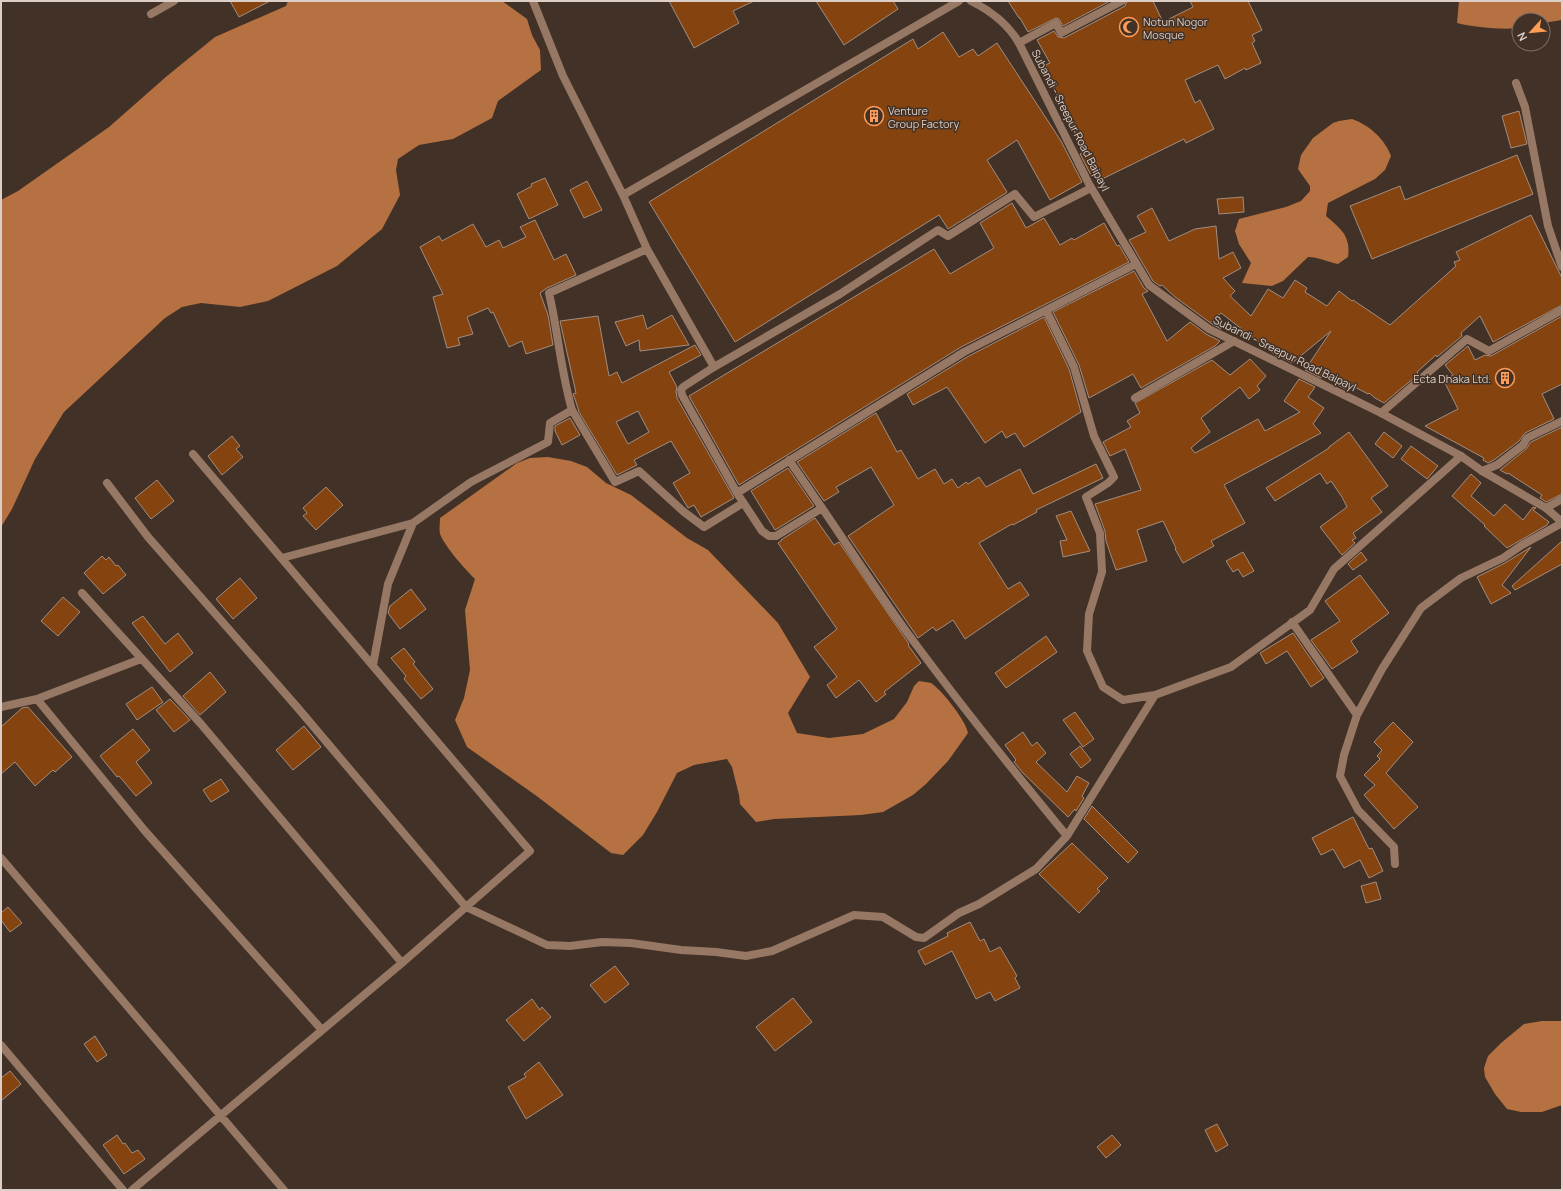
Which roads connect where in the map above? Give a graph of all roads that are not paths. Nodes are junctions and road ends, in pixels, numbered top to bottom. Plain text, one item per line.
1 (174, 1) edge
2 (533, 1) edge
3 (959, 1) edge
4 (971, 1) edge
5 (1122, 1) edge
6 (151, 14) dead end
7 (1020, 43) junction
8 (1516, 83) dead end
9 (1091, 188) junction
10 (624, 195) junction
11 (647, 249) junction
12 (1136, 264) junction
13 (1562, 267) edge
14 (1046, 310) junction
15 (1562, 310) edge
16 (1234, 341) junction
17 (714, 367) junction
18 (1135, 398) dead end
19 (572, 410) junction
20 (1381, 413) junction
21 (1562, 422) edge
22 (193, 454) dead end
23 (1461, 456) junction
24 (789, 460) junction
25 (1482, 471) junction
26 (107, 483) dead end
27 (737, 493) junction
28 (1562, 499) edge
29 (744, 503) junction
30 (822, 508) junction
31 (1546, 508) junction
32 (413, 523) junction
33 (1562, 523) edge
34 (282, 558) junction
35 (82, 593) dead end
36 (1292, 622) junction
37 (141, 658) junction
38 (373, 665) junction
39 (1155, 695) junction
40 (38, 699) junction
41 (1, 707) edge
42 (1357, 715) junction
43 (1067, 836) junction
44 (1, 858) edge
45 (1395, 864) dead end
46 (466, 907) junction
47 (402, 963) junction
48 (322, 1030) junction
49 (1, 1045) edge
50 (221, 1116) junction
51 (123, 1190) edge
52 (132, 1190) edge
53 (284, 1190) edge

1 - 6 street
2 - 10 street
3 - 10 street
4 - 7 street, Subandi - Sreepur Road Baipayl
5 - 7 street
7 - 9 street, Subandi - Sreepur Road Baipayl
8 - 13 street
9 - 12 street, Subandi - Sreepur Road Baipayl
9 - 17 street
10 - 11 street
11 - 17 street
11 - 19 street
12 - 14 street
12 - 16 street, Subandi - Sreepur Road Baipayl
14 - 24 street
14 - 39 street
15 - 20 street
16 - 18 street
16 - 20 street, Subandi - Sreepur Road Baipayl
17 - 27 street
19 - 29 street
19 - 32 street
20 - 23 street, Subandi - Sreepur Road Baipayl
21 - 25 street
22 - 34 street
23 - 25 street, Subandi - Sreepur Road Baipayl
23 - 36 street
24 - 27 street
24 - 30 street
25 - 31 street, Subandi - Sreepur Road Baipayl
26 - 46 street
27 - 29 street
28 - 31 street
29 - 30 street
30 - 43 street
31 - 33 street, Subandi - Sreepur Road Baipayl
32 - 34 street
32 - 38 street
33 - 42 street
34 - 38 street
35 - 37 street
36 - 39 street
36 - 42 street
37 - 40 street
37 - 47 street
38 - 46 street
39 - 43 street
40 - 41 street
40 - 48 street
42 - 45 street
43 - 46 street
44 - 50 street
46 - 47 street
47 - 48 street
48 - 50 street
49 - 51 street
50 - 52 street
50 - 53 street

